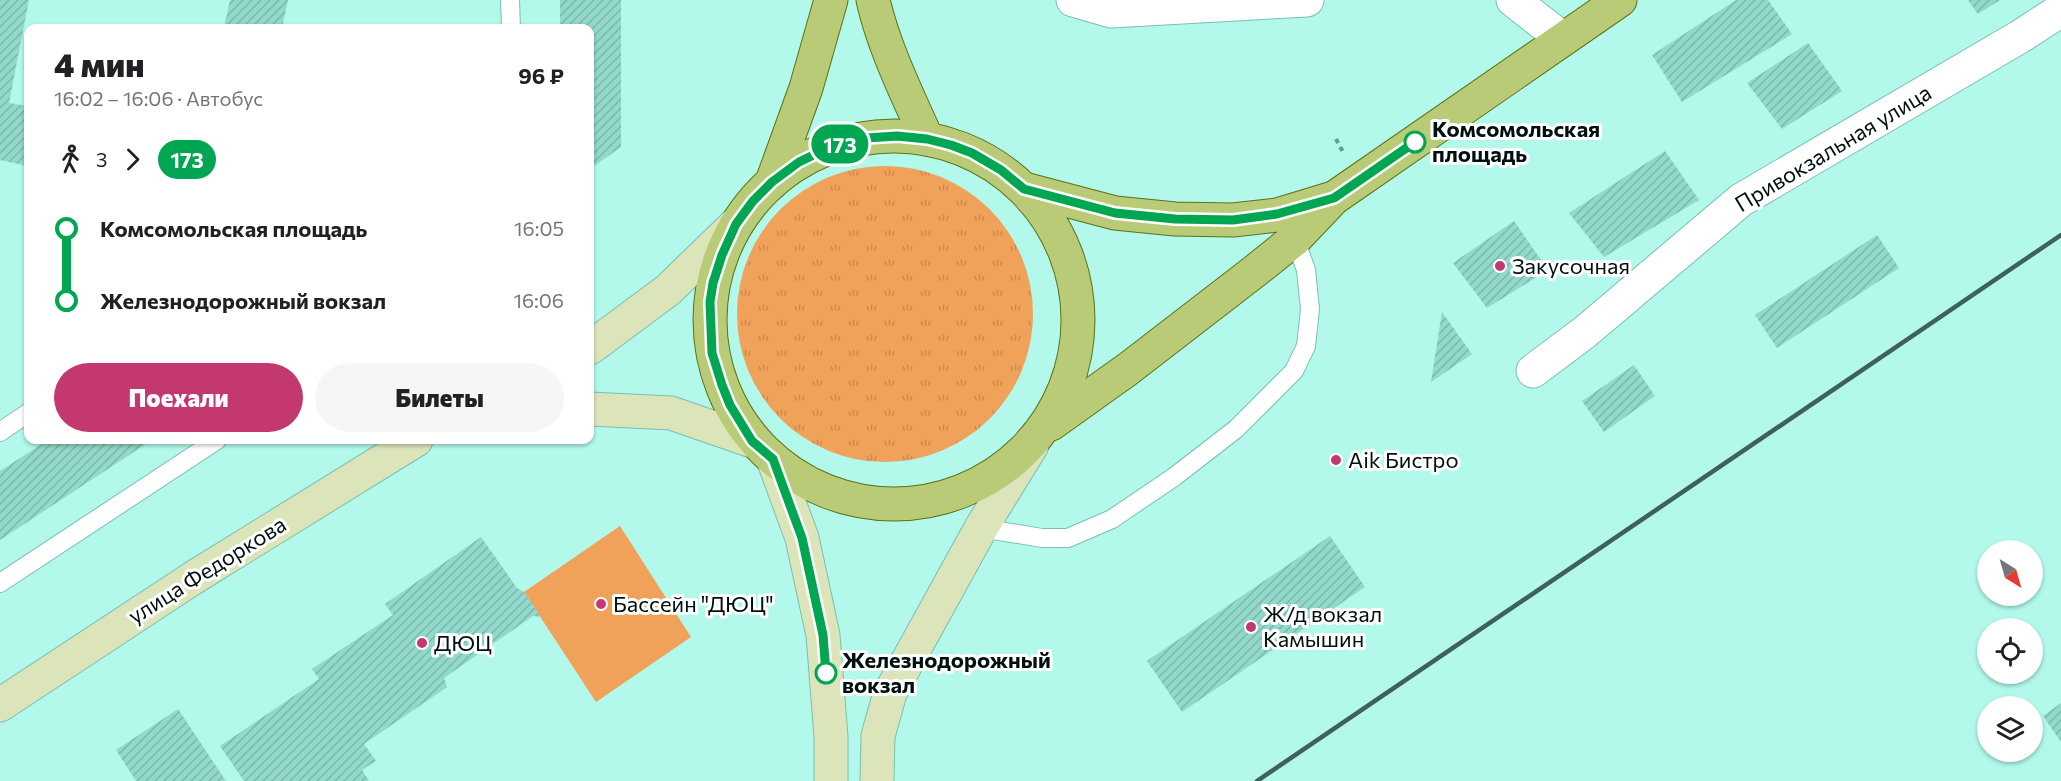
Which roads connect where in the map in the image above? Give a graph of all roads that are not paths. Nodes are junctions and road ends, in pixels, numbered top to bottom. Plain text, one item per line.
1 (510, 0) edge
2 (831, 0) edge
3 (873, 0) edge
4 (1073, 0) edge
5 (1307, 0) edge
6 (1513, 0) edge
7 (1620, 0) edge
8 (2061, 10) edge
9 (511, 24) edge
10 (1563, 39) junction
11 (927, 139) junction
12 (772, 182) junction
13 (1024, 189) junction
14 (1334, 198) junction
15 (736, 224) junction
16 (1295, 239) junction
17 (594, 345) edge
18 (1533, 371) dead end
19 (594, 409) edge
20 (24, 416) edge
21 (0, 432) edge
22 (1042, 435) junction
23 (211, 444) edge
24 (410, 444) edge
25 (762, 450) junction
26 (981, 528) junction
27 (0, 583) edge
28 (0, 705) edge
29 (831, 781) edge
30 (877, 781) edge

1 - 9 lane
2 - 12 main road
3 - 11 main road
4 - 5 street
6 - 10 street
7 - 10 main road
8 - 18 street, Привокзальная улица
10 - 14 main road
11 - 12 main road
11 - 13 main road
12 - 15 main road
13 - 14 main road
13 - 22 main road
14 - 16 main road
15 - 17 street
15 - 25 main road
16 - 22 main road
16 - 26 lane
19 - 25 street
20 - 21 lane
22 - 25 main road
22 - 26 street
23 - 27 lane
24 - 28 street, улица Федоркова
25 - 29 street
26 - 30 street

